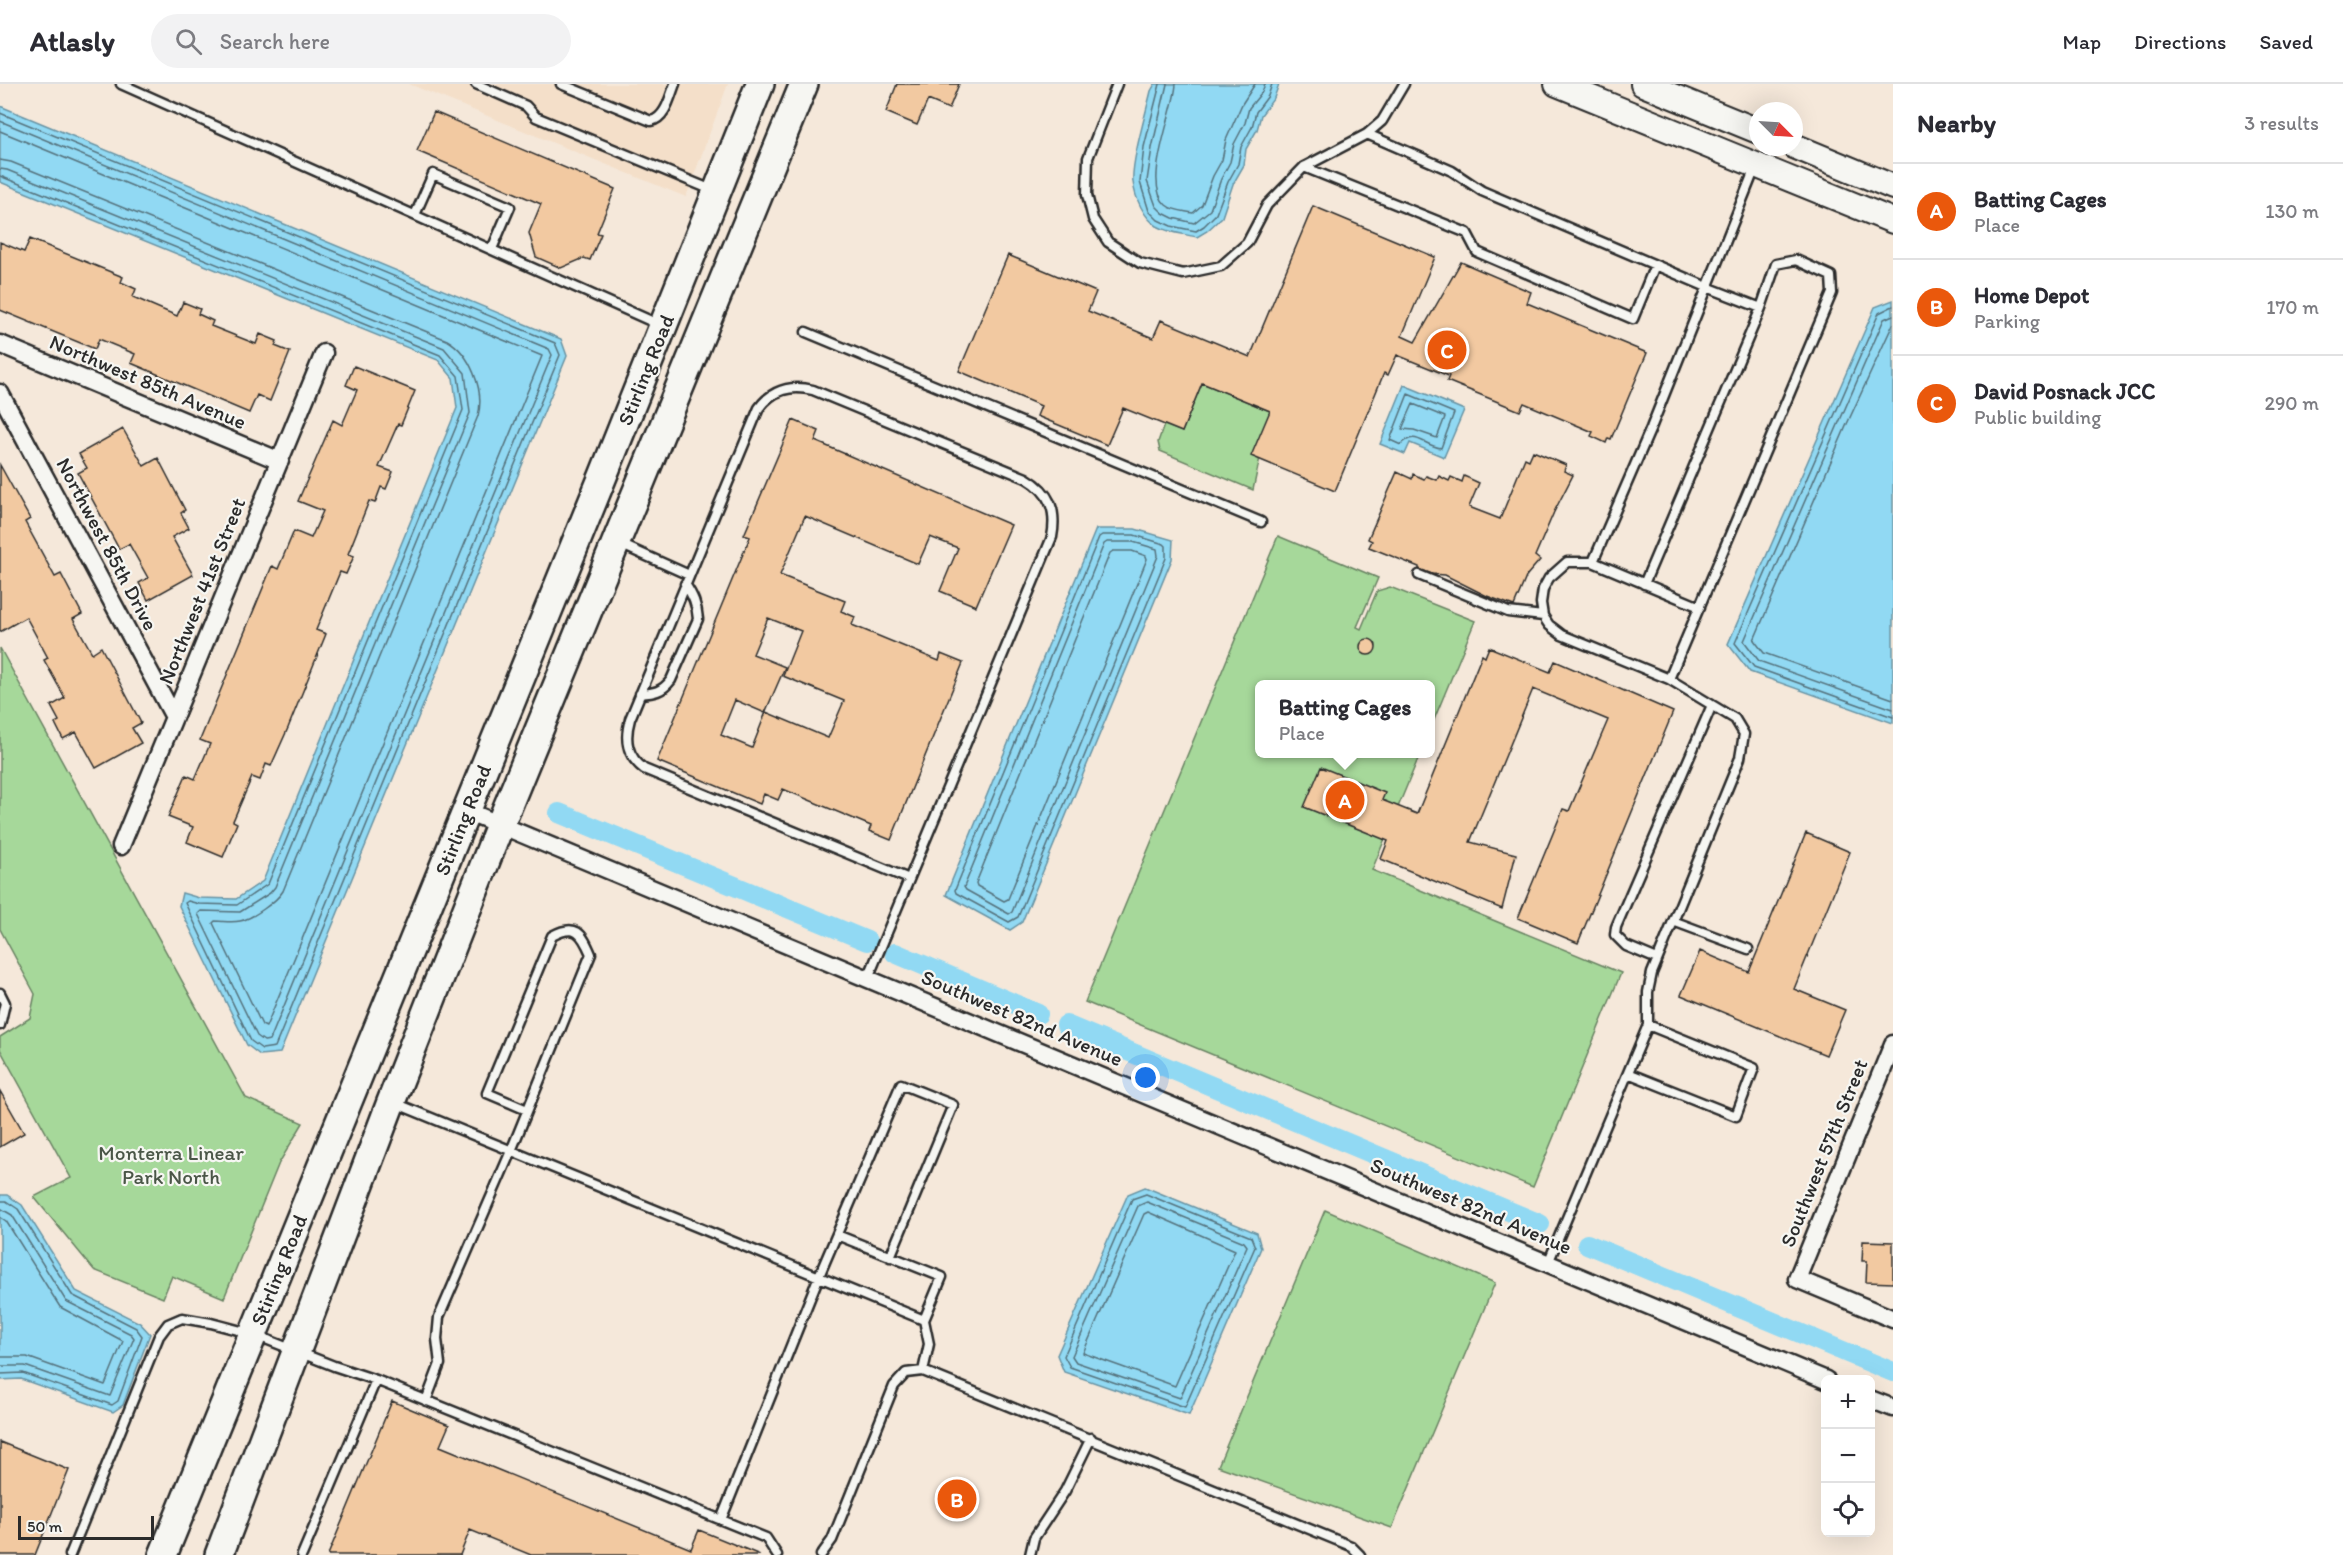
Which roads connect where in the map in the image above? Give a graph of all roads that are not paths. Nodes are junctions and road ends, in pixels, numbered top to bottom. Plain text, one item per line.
1 (121, 84) edge
2 (476, 84) edge
3 (561, 84) edge
4 (675, 84) edge
5 (760, 84) edge
6 (804, 84) edge
7 (1117, 84) edge
8 (1404, 84) edge
9 (1557, 84) edge
10 (1643, 84) edge
11 (491, 87) edge
12 (1749, 127) edge
13 (1367, 134) junction
14 (1803, 150) edge
15 (1304, 166) junction
16 (1756, 166) junction
17 (1893, 187) edge
18 (717, 192) junction
19 (415, 215) junction
20 (1893, 221) edge
21 (492, 249) junction
22 (1655, 265) junction
23 (1707, 287) junction
24 (1761, 308) junction
25 (663, 326) junction
26 (806, 332) dead end
27 (699, 340) junction
28 (0, 344) edge
29 (324, 353) dead end
30 (0, 393) edge
31 (280, 460) junction
32 (1261, 522) dead end
33 (616, 543) junction
34 (1593, 562) junction
35 (688, 574) junction
36 (1419, 575) dead end
37 (1644, 584) junction
38 (685, 585) junction
39 (1700, 607) junction
40 (1543, 616) junction
41 (1669, 679) junction
42 (640, 694) junction
43 (1712, 705) junction
44 (174, 717) junction
45 (467, 811) junction
46 (500, 825) junction
47 (121, 846) dead end
48 (909, 879) junction
49 (1673, 921) junction
50 (1748, 949) dead end
51 (1657, 960) junction
52 (868, 978) junction
53 (0, 993) edge
54 (0, 1024) edge
55 (1648, 1025) junction
56 (1893, 1044) edge
57 (1628, 1073) junction
58 (391, 1102) junction
59 (527, 1110) junction
60 (511, 1151) junction
61 (837, 1234) junction
62 (890, 1257) junction
63 (1548, 1263) junction
64 (819, 1276) junction
65 (1893, 1319) edge
66 (924, 1320) junction
67 (253, 1334) junction
68 (297, 1351) junction
69 (923, 1371) junction
70 (1821, 1378) edge
71 (376, 1380) junction
72 (426, 1401) junction
73 (1875, 1401) edge
74 (1893, 1408) edge
75 (1091, 1438) junction
76 (721, 1520) junction
77 (70, 1555) edge
78 (163, 1555) edge
79 (219, 1555) edge
80 (302, 1555) edge
81 (776, 1555) edge
82 (821, 1555) edge
83 (1030, 1555) edge
84 (1360, 1555) edge

1 - 19 lane
2 - 11 lane
3 - 4 lane
5 - 18 main road, Stirling Road
6 - 27 main road, Stirling Road
7 - 15 lane
8 - 13 lane
9 - 16 main road
10 - 12 main road
11 - 18 lane
13 - 15 lane
13 - 22 lane
14 - 17 main road
15 - 22 lane
16 - 20 main road
16 - 23 lane
18 - 25 main road, Stirling Road
19 - 21 lane
19 - 21 lane
21 - 25 lane
22 - 23 lane
23 - 24 lane
23 - 34 lane
24 - 37 lane
24 - 39 lane
25 - 27 main road
25 - 45 main road, Stirling Road
26 - 32 lane
27 - 33 main road, Stirling Road
28 - 31 street, Northwest 85th Avenue
29 - 31 street, Northwest 41st Street
30 - 44 street, Northwest 85th Drive
31 - 44 street, Northwest 41st Street
33 - 35 lane
33 - 46 main road, Stirling Road
34 - 37 lane
34 - 40 lane
35 - 38 lane
35 - 48 lane
36 - 40 lane
37 - 39 lane
38 - 42 lane
38 - 42 lane
39 - 41 lane
40 - 41 lane
41 - 43 lane
42 - 48 lane
43 - 49 lane
43 - 51 lane
44 - 47 street, Northwest 41st Street
45 - 46 street, Southwest 82nd Avenue
45 - 67 main road, Stirling Road
46 - 52 street, Southwest 82nd Avenue
46 - 58 main road, Stirling Road
48 - 52 lane
49 - 50 lane
49 - 51 lane
51 - 55 lane
52 - 63 street, Southwest 82nd Avenue
53 - 54 lane
55 - 57 lane
55 - 57 lane
56 - 65 street, Southwest 57th Street
57 - 63 lane
58 - 60 lane
58 - 68 main road, Stirling Road
59 - 59 lane
59 - 60 lane
60 - 64 lane
60 - 72 lane
61 - 62 lane
61 - 62 lane
61 - 64 lane
62 - 66 lane
63 - 70 street, Southwest 82nd Avenue
64 - 66 lane
64 - 76 lane
66 - 69 lane
67 - 68 lane
67 - 77 lane
67 - 78 main road, Stirling Road
68 - 71 lane
68 - 79 main road, Stirling Road
69 - 75 lane
69 - 82 lane
71 - 72 lane
71 - 80 lane
72 - 76 lane
73 - 74 street
75 - 83 lane
75 - 84 lane
76 - 81 lane

